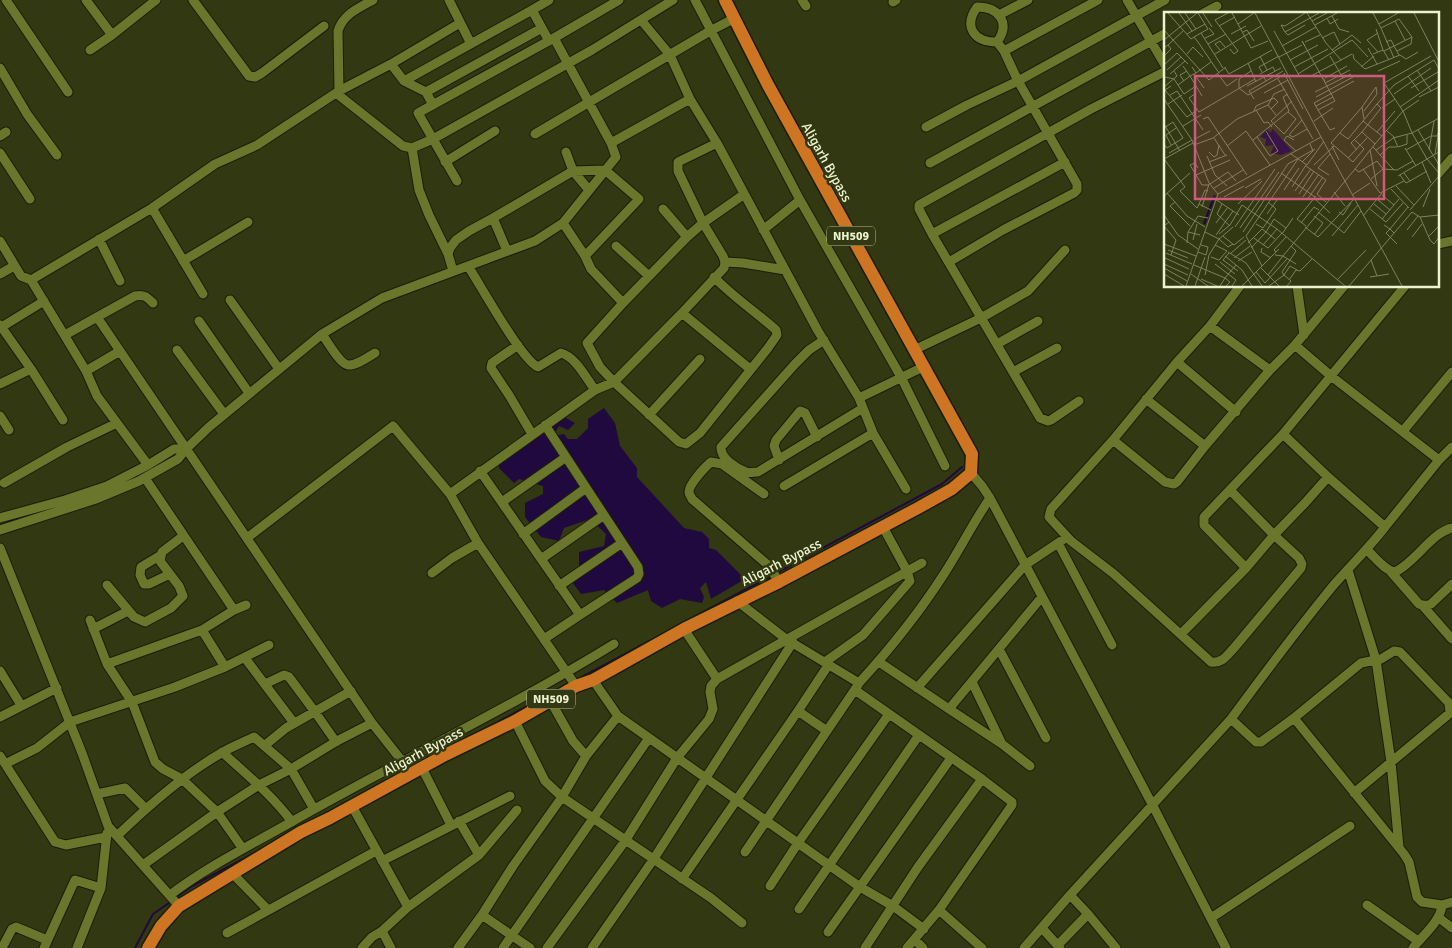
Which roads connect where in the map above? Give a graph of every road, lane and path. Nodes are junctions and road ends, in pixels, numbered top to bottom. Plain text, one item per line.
1 (6, 0) edge
2 (86, 0) edge
3 (193, 0) edge
4 (373, 0) edge
5 (449, 0) edge
6 (549, 0) edge
7 (619, 0) edge
8 (673, 0) edge
9 (695, 0) edge
10 (725, 0) edge
11 (1028, 0) edge
12 (1098, 0) edge
13 (1127, 0) edge
14 (1165, 0) edge
15 (151, 2) edge
16 (975, 3) edge
17 (1217, 6) dead end
18 (532, 10) junction
19 (1206, 12) edge
20 (999, 15) junction
21 (1135, 15) junction
22 (641, 20) junction
23 (732, 20) junction
24 (460, 23) junction
25 (324, 26) dead end
26 (542, 28) junction
27 (713, 30) junction
28 (1164, 34) edge
29 (112, 35) junction
30 (552, 39) junction
31 (1150, 41) junction
32 (997, 42) junction
33 (471, 44) junction
34 (90, 50) dead end
35 (1004, 51) junction
36 (670, 55) junction
37 (567, 63) junction
38 (391, 64) junction
39 (1164, 64) edge
40 (0, 68) edge
41 (1164, 72) edge
42 (404, 81) junction
43 (1018, 81) junction
44 (4, 83) edge
45 (68, 92) dead end
46 (337, 92) junction
47 (426, 92) junction
48 (690, 99) junction
49 (589, 102) junction
50 (433, 105) junction
51 (1033, 106) junction
52 (926, 127) dead end
53 (495, 131) dead end
54 (535, 134) dead end
55 (1048, 134) junction
56 (432, 139) junction
57 (612, 142) junction
58 (717, 143) junction
59 (412, 148) junction
60 (566, 152) dead end
61 (0, 153) edge
62 (57, 155) dead end
63 (1452, 158) edge
64 (446, 162) junction
65 (1065, 162) junction
66 (930, 163) dead end
67 (573, 170) junction
68 (605, 170) junction
69 (1440, 172) edge
70 (457, 181) dead end
71 (589, 190) junction
72 (743, 195) junction
73 (30, 199) dead end
74 (800, 200) junction
75 (152, 208) junction
76 (663, 209) dead end
77 (493, 218) junction
78 (248, 222) dead end
79 (563, 223) junction
80 (703, 223) junction
81 (763, 230) junction
82 (932, 234) junction
83 (687, 237) junction
84 (99, 239) junction
85 (0, 241) edge
86 (616, 246) dead end
87 (1065, 250) dead end
88 (507, 251) junction
89 (448, 254) junction
90 (585, 256) junction
91 (183, 261) junction
92 (725, 262) junction
93 (949, 262) junction
94 (14, 266) junction
95 (468, 266) junction
96 (785, 270) junction
97 (453, 271) junction
98 (0, 274) edge
99 (649, 276) junction
100 (714, 277) junction
101 (31, 280) junction
102 (120, 281) dead end
103 (1238, 288) edge
104 (1297, 288) edge
105 (1342, 288) edge
106 (1403, 288) edge
107 (203, 294) dead end
108 (230, 300) dead end
109 (44, 301) junction
110 (153, 303) dead end
111 (623, 303) junction
112 (682, 313) junction
113 (97, 317) junction
114 (981, 318) junction
115 (199, 321) dead end
116 (1038, 321) dead end
117 (1210, 326) junction
118 (0, 327) edge
119 (322, 334) junction
120 (65, 335) junction
121 (1304, 335) junction
122 (824, 340) junction
123 (997, 344) junction
124 (518, 345) junction
125 (1295, 345) junction
126 (1057, 348) dead end
127 (177, 350) dead end
128 (914, 350) junction
129 (120, 351) junction
130 (375, 353) dead end
131 (700, 359) dead end
132 (1177, 362) junction
133 (31, 369) junction
134 (279, 369) junction
135 (750, 369) junction
136 (86, 370) junction
137 (1270, 370) junction
138 (912, 372) junction
139 (1013, 372) junction
140 (1452, 372) edge
141 (1331, 376) junction
142 (614, 382) junction
143 (0, 384) edge
144 (595, 390) junction
145 (249, 393) junction
146 (859, 398) junction
147 (1146, 399) junction
148 (1079, 401) dead end
149 (863, 408) junction
150 (1236, 412) junction
151 (224, 414) junction
152 (649, 415) junction
153 (0, 416) edge
154 (63, 420) dead end
155 (117, 423) junction
156 (545, 425) junction
157 (9, 430) dead end
158 (1403, 431) junction
159 (873, 433) junction
160 (532, 434) junction
161 (1283, 434) junction
162 (816, 437) junction
163 (1113, 440) junction
164 (1204, 446) junction
165 (1452, 447) edge
166 (186, 449) junction
167 (566, 458) junction
168 (779, 460) junction
169 (1439, 460) junction
170 (148, 465) junction
171 (944, 466) dead end
172 (480, 471) junction
173 (971, 473) junction
174 (1328, 477) junction
175 (145, 478) junction
176 (4, 483) dead end
177 (784, 486) dead end
178 (586, 488) junction
179 (906, 490) dead end
180 (1230, 490) junction
181 (450, 494) junction
182 (764, 494) dead end
183 (990, 498) junction
184 (502, 502) junction
185 (604, 515) junction
186 (0, 518) edge
187 (882, 527) junction
188 (1385, 527) junction
189 (1452, 528) edge
190 (0, 530) edge
191 (523, 534) junction
192 (1274, 535) junction
193 (183, 536) junction
194 (1067, 537) junction
195 (247, 538) junction
196 (478, 543) junction
197 (622, 543) junction
198 (1058, 543) junction
199 (0, 548) edge
200 (1367, 550) junction
201 (161, 555) junction
202 (541, 559) junction
203 (922, 563) dead end
204 (1025, 565) junction
205 (1246, 568) junction
206 (1348, 570) junction
207 (907, 572) junction
208 (1392, 572) junction
209 (432, 573) dead end
210 (170, 574) junction
211 (777, 577) junction
212 (1452, 584) edge
213 (107, 585) dead end
214 (559, 586) junction
215 (1041, 598) junction
216 (737, 602) junction
217 (246, 605) dead end
218 (1422, 606) junction
219 (128, 610) junction
220 (234, 610) junction
221 (580, 615) junction
222 (684, 629) junction
223 (202, 630) junction
224 (1181, 634) junction
225 (544, 639) junction
226 (1452, 639) edge
227 (790, 640) junction
228 (614, 644) dead end
229 (270, 645) dead end
230 (1112, 645) dead end
231 (999, 649) junction
232 (245, 658) junction
233 (1376, 660) junction
234 (878, 662) junction
235 (827, 663) junction
236 (107, 664) junction
237 (225, 667) junction
238 (0, 671) edge
239 (717, 679) junction
240 (572, 680) junction
241 (593, 680) junction
242 (972, 682) junction
243 (265, 684) junction
244 (857, 687) junction
245 (57, 688) junction
246 (917, 688) junction
247 (351, 691) junction
248 (550, 700) junction
249 (132, 702) junction
250 (21, 705) junction
251 (949, 709) junction
252 (798, 711) junction
253 (315, 712) junction
254 (889, 714) junction
255 (618, 716) junction
256 (0, 717) edge
257 (1450, 717) edge
258 (1294, 718) junction
259 (1231, 719) junction
260 (515, 720) junction
261 (70, 722) junction
262 (372, 722) junction
263 (294, 723) junction
264 (827, 730) junction
265 (919, 735) junction
266 (649, 738) junction
267 (1046, 738) dead end
268 (336, 742) junction
269 (1002, 744) junction
270 (264, 746) junction
271 (222, 752) junction
272 (586, 756) junction
273 (677, 758) junction
274 (952, 758) junction
275 (2, 760) edge
276 (402, 761) junction
277 (1391, 762) junction
278 (1030, 766) dead end
279 (422, 768) junction
280 (291, 769) junction
281 (707, 778) junction
282 (182, 779) junction
283 (982, 779) junction
284 (259, 785) junction
285 (1354, 793) junction
286 (97, 794) junction
287 (510, 796) dead end
288 (562, 797) junction
289 (736, 800) junction
290 (1152, 804) junction
291 (352, 806) junction
292 (146, 809) junction
293 (314, 809) junction
294 (516, 810) dead end
295 (217, 812) junction
296 (594, 818) junction
297 (766, 820) junction
298 (292, 822) junction
299 (455, 823) junction
300 (108, 826) junction
301 (1350, 826) dead end
302 (117, 836) junction
303 (106, 837) junction
304 (625, 841) junction
305 (798, 843) junction
306 (1399, 847) junction
307 (244, 849) junction
308 (376, 851) junction
309 (745, 852) dead end
310 (479, 855) junction
311 (653, 860) junction
312 (382, 861) junction
313 (143, 865) junction
314 (828, 865) junction
315 (233, 874) junction
316 (682, 879) junction
317 (770, 886) dead end
318 (860, 887) junction
319 (101, 888) junction
320 (1070, 895) junction
321 (174, 900) junction
322 (1452, 902) edge
323 (1367, 905) dead end
324 (1442, 905) junction
325 (893, 906) junction
326 (408, 907) junction
327 (799, 909) dead end
328 (268, 910) junction
329 (939, 910) junction
330 (1088, 914) junction
331 (482, 915) junction
332 (1438, 917) junction
333 (1211, 918) junction
334 (742, 923) dead end
335 (1042, 928) junction
336 (1452, 928) edge
337 (924, 929) junction
338 (382, 931) junction
339 (828, 932) dead end
340 (227, 933) dead end
341 (512, 936) junction
342 (915, 940) junction
343 (46, 944) edge
344 (1416, 945) edge
345 (152, 946) edge
346 (1059, 946) edge
347 (2, 948) edge
348 (77, 948) edge
349 (362, 948) edge
350 (391, 948) edge
351 (458, 948) edge
352 (503, 948) edge
353 (530, 948) edge
354 (548, 948) edge
355 (592, 948) edge
356 (865, 948) edge
357 (907, 948) edge
358 (923, 948) edge
359 (982, 948) edge
360 (1024, 948) edge
361 (1116, 948) edge
362 (1226, 948) edge

1 - 45 street
2 - 29 street
3 - 25 street
4 - 46 street
5 - 24 street
6 - 18 street
7 - 30 street
8 - 22 street
9 - 27 street
10 - 23 highway, Aligarh Bypass / NH509
11 - 20 street
12 - 35 street
13 - 21 street
14 - 21 street
15 - 29 street
16 - 20 street
16 - 32 street
17 - 19 street
18 - 26 street
18 - 33 street
20 - 32 street
21 - 31 street
21 - 43 street
22 - 36 street
22 - 37 street
23 - 27 street
23 - 128 highway, Aligarh Bypass / NH509
24 - 33 street
24 - 38 street
26 - 30 street
26 - 47 street
27 - 36 street
27 - 74 street
28 - 31 street
29 - 34 street
30 - 37 street
30 - 50 street
31 - 39 street
31 - 51 street
32 - 35 street
33 - 42 street
35 - 43 street
36 - 48 street
36 - 49 street
37 - 49 street
37 - 56 street
38 - 42 street
38 - 46 street
40 - 44 street
41 - 55 street
42 - 47 street
43 - 51 street
43 - 52 street
44 - 62 street
46 - 59 street
46 - 75 street
47 - 50 street
48 - 57 street
48 - 58 street
49 - 54 street
49 - 57 street
50 - 56 street
51 - 55 street
51 - 66 street
53 - 64 street
55 - 65 street
55 - 82 street
56 - 59 street
56 - 64 street
57 - 68 street
58 - 72 street
58 - 80 street
59 - 89 street
60 - 67 street
61 - 73 street
63 - 69 street
64 - 70 street
65 - 82 street
65 - 93 street
67 - 68 street
67 - 71 street
67 - 77 street
68 - 71 street
68 - 90 street
71 - 79 street
72 - 80 street
72 - 81 street
74 - 81 street
74 - 138 street
75 - 84 street
75 - 91 street
76 - 83 street
77 - 88 street
77 - 89 street
78 - 91 street
79 - 88 street
79 - 90 street
80 - 83 street
80 - 92 street
81 - 96 street
82 - 93 street
83 - 99 street
84 - 101 street
84 - 102 street
85 - 94 street
86 - 99 street
87 - 114 street
88 - 95 street
89 - 97 street
90 - 111 street
91 - 107 street
92 - 96 street
92 - 100 street
93 - 114 street
94 - 98 street
94 - 101 street
95 - 97 street
95 - 124 street
96 - 122 street
97 - 119 street
99 - 111 street
100 - 112 street
100 - 135 street
101 - 109 street
103 - 117 street
104 - 121 street
105 - 121 street
106 - 141 street
108 - 134 street
109 - 118 street
109 - 120 street
110 - 113 street
111 - 142 street
112 - 135 street
112 - 142 street
113 - 120 street
113 - 129 street
114 - 123 street
114 - 128 street
115 - 145 street
116 - 123 street
117 - 132 street
117 - 137 street
118 - 133 street
119 - 130 street
119 - 134 street
120 - 136 street
121 - 125 street
122 - 146 street
122 - 168 street
123 - 139 street
124 - 144 street
124 - 160 street
125 - 137 street
125 - 141 street
126 - 139 street
127 - 151 street
128 - 138 highway, Aligarh Bypass / NH509
129 - 136 street
129 - 166 street
131 - 152 street
132 - 147 street
132 - 150 street
133 - 143 street
133 - 154 street
134 - 145 street
135 - 152 street
136 - 155 street
137 - 150 street
138 - 146 street
138 - 171 street
138 - 173 highway, Aligarh Bypass / NH509
139 - 148 street
140 - 158 street
141 - 158 street
141 - 161 street
142 - 144 street
142 - 152 street
144 - 156 street
145 - 151 street
146 - 149 street
147 - 163 street
147 - 164 street
149 - 159 street
149 - 162 street
150 - 164 street
151 - 166 street
153 - 157 street
155 - 170 street
155 - 176 street
156 - 160 street
156 - 167 street
158 - 169 street
159 - 177 street
159 - 179 street
160 - 172 street
161 - 174 street
161 - 180 street
162 - 168 street
162 - 168 street
163 - 164 street
163 - 194 street
165 - 169 street
166 - 170 street
166 - 175 street
166 - 195 street
167 - 178 street
167 - 184 street
169 - 188 street
170 - 186 street
172 - 181 street
172 - 184 street
173 - 183 street
173 - 187 highway, Aligarh Bypass / NH509
174 - 188 street
174 - 192 street
175 - 190 street
175 - 193 street
178 - 185 street
178 - 191 street
180 - 192 street
180 - 205 street
181 - 195 street
181 - 196 street
182 - 211 street
183 - 204 street
183 - 234 street
184 - 191 street
185 - 197 street
185 - 202 street
187 - 207 street
187 - 211 highway, Aligarh Bypass / NH509
188 - 200 street
189 - 208 street
191 - 202 street
192 - 205 street
192 - 224 street
193 - 201 street
193 - 220 street
194 - 198 street
194 - 224 street
195 - 247 street
196 - 209 street
196 - 225 street
197 - 214 street
197 - 221 street
198 - 204 street
198 - 230 street
199 - 245 street
200 - 206 street
200 - 208 street
201 - 210 street
201 - 210 street
202 - 214 street
203 - 207 street
204 - 215 street
204 - 246 street
205 - 224 street
206 - 233 street
206 - 259 street
207 - 227 street
207 - 235 street
208 - 218 street
210 - 219 street
211 - 216 highway, Aligarh Bypass / NH509
212 - 218 street
213 - 219 street
214 - 221 street
215 - 231 street
215 - 290 street
216 - 222 highway, Aligarh Bypass / NH509
216 - 227 street
217 - 220 street
218 - 226 street
219 - 236 street
220 - 223 street
221 - 225 street
222 - 239 street
222 - 241 highway, Aligarh Bypass / NH509
223 - 236 street
223 - 237 street
225 - 240 street
227 - 235 street
227 - 239 street
227 - 281 street
228 - 240 street
229 - 232 street
231 - 242 street
231 - 267 street
232 - 237 street
232 - 243 street
233 - 257 street
233 - 258 street
233 - 277 street
234 - 244 street
234 - 246 street
235 - 244 street
235 - 252 street
236 - 249 street
237 - 249 street
238 - 250 street
239 - 273 street
240 - 241 highway, Aligarh Bypass / NH509
240 - 248 highway, Aligarh Bypass / NH509
240 - 276 street
241 - 255 street
242 - 251 street
242 - 269 street
243 - 253 street
243 - 263 street
244 - 254 street
244 - 264 street
245 - 250 street
245 - 261 street
246 - 251 street
247 - 253 street
247 - 262 street
248 - 260 highway, Aligarh Bypass / NH509
248 - 272 street
249 - 261 street
249 - 282 street
250 - 256 street
251 - 269 street
252 - 264 street
252 - 289 street
253 - 263 street
253 - 268 street
254 - 265 street
254 - 305 street
255 - 266 street
255 - 272 street
257 - 277 street
258 - 259 street
258 - 285 street
259 - 290 street
260 - 279 highway, Aligarh Bypass / NH509
260 - 288 street
261 - 275 street
261 - 286 street
262 - 268 street
262 - 276 street
263 - 270 street
264 - 297 street
265 - 274 street
265 - 314 street
266 - 273 street
266 - 296 street
268 - 280 street
269 - 278 street
270 - 271 street
270 - 280 street
271 - 282 street
271 - 284 street
272 - 288 street
273 - 281 street
273 - 304 street
274 - 283 street
274 - 318 street
275 - 303 street
276 - 293 street
277 - 285 street
277 - 306 street
279 - 291 highway, Aligarh Bypass / NH509
279 - 299 street
280 - 284 street
280 - 293 street
281 - 289 street
281 - 311 street
282 - 292 street
282 - 295 street
283 - 325 street
283 - 329 street
284 - 295 street
284 - 298 street
285 - 306 street
286 - 292 street
286 - 300 street
287 - 299 street
288 - 296 street
288 - 331 street
289 - 297 street
289 - 316 street
290 - 320 street
290 - 333 street
291 - 308 street
291 - 315 highway, Aligarh Bypass / NH509
292 - 302 street
293 - 298 street
294 - 310 street
295 - 307 street
295 - 313 street
296 - 304 street
296 - 341 street
297 - 305 street
297 - 309 street
298 - 307 street
299 - 310 street
299 - 312 street
300 - 302 street
300 - 303 street
301 - 333 street
302 - 313 street
303 - 319 street
304 - 311 street
304 - 354 street
305 - 314 street
305 - 317 street
306 - 324 street
307 - 321 street
308 - 312 street
308 - 328 street
310 - 326 street
311 - 316 street
311 - 355 street
312 - 326 street
313 - 321 street
314 - 318 street
314 - 327 street
315 - 321 highway, Aligarh Bypass / NH509
315 - 328 street
316 - 334 street
318 - 325 street
318 - 339 street
319 - 343 street
319 - 348 street
320 - 330 street
320 - 335 street
321 - 345 highway, Aligarh Bypass / NH509
322 - 324 street
323 - 344 street
324 - 332 street
325 - 337 street
325 - 356 street
326 - 338 street
328 - 340 street
329 - 337 street
329 - 359 street
330 - 346 street
330 - 361 street
331 - 341 street
331 - 351 street
332 - 336 street
332 - 344 street
333 - 362 street
335 - 346 street
335 - 360 street
337 - 342 street
338 - 349 street
338 - 350 street
341 - 352 street
341 - 353 street
342 - 357 street
342 - 358 street
343 - 347 street

